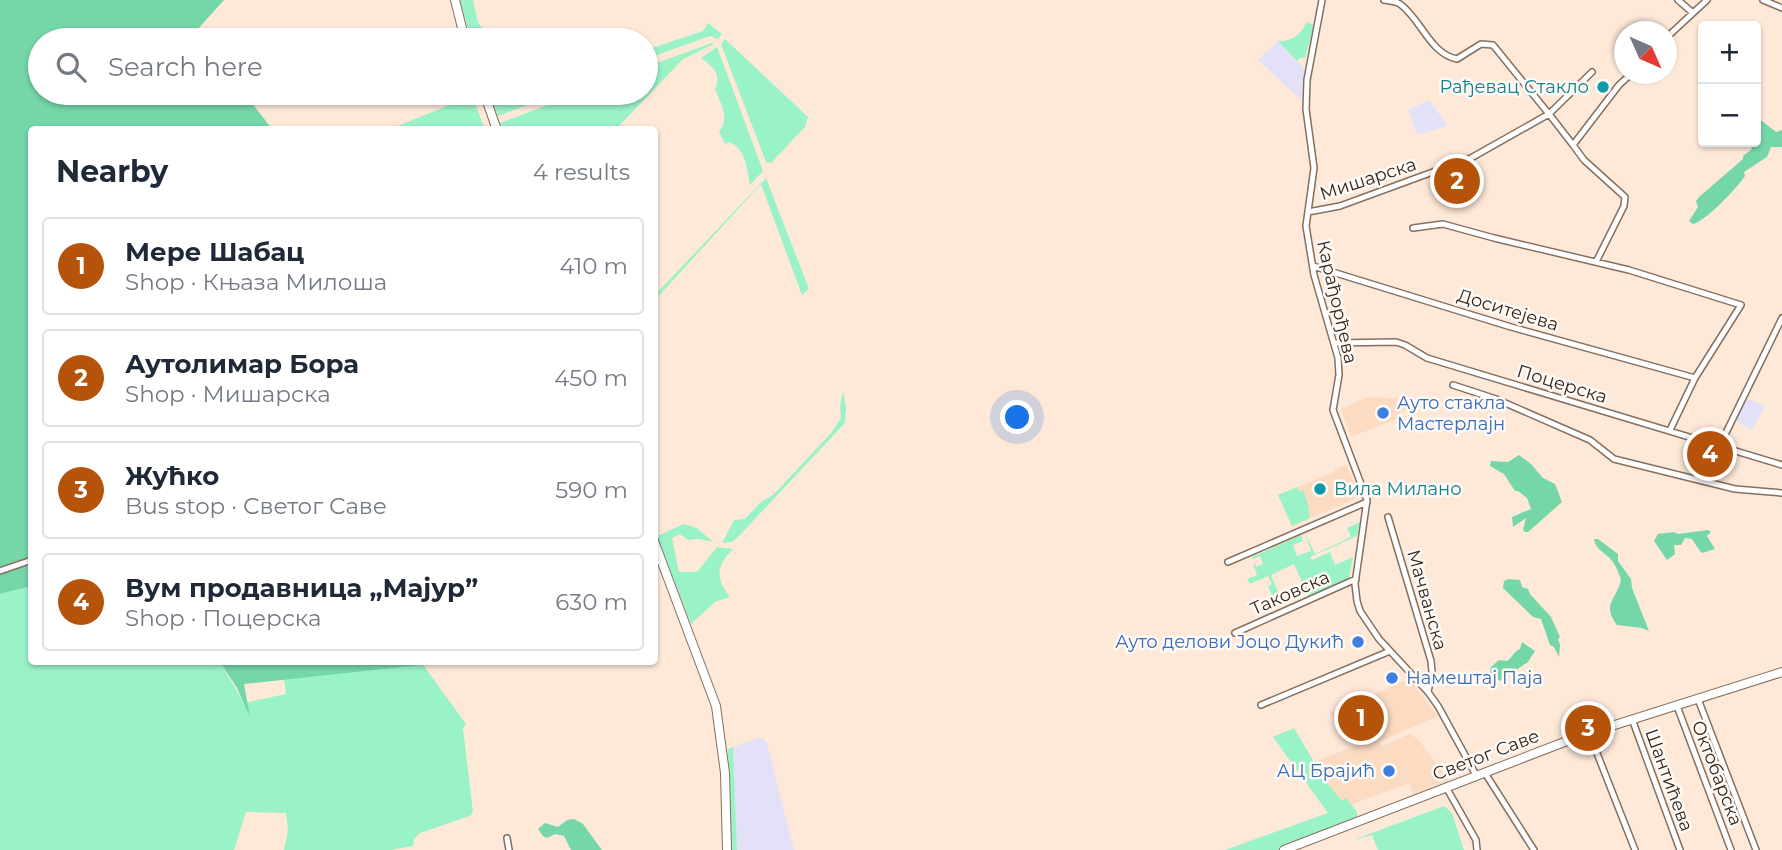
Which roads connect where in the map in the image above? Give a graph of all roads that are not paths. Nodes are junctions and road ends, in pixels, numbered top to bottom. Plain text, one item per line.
1 (454, 0) edge
2 (1322, 0) edge
3 (1384, 0) edge
4 (1678, 0) edge
5 (1707, 0) edge
6 (1763, 0) edge
7 (1782, 8) edge
8 (1693, 13) junction
9 (462, 28) edge
10 (1677, 28) edge
11 (1592, 72) dead end
12 (1620, 84) edge
13 (488, 105) edge
14 (1549, 114) junction
15 (496, 126) edge
16 (1573, 145) junction
17 (1308, 212) junction
18 (1413, 228) dead end
19 (1596, 262) junction
20 (1313, 266) junction
21 (1782, 318) edge
22 (1334, 343) junction
23 (1695, 378) junction
24 (1454, 385) dead end
25 (1670, 430) junction
26 (1720, 445) junction
27 (1782, 465) edge
28 (1782, 494) edge
29 (1367, 502) junction
30 (1388, 517) dead end
31 (658, 552) edge
32 (28, 561) edge
33 (1228, 562) dead end
34 (0, 571) edge
35 (1356, 579) junction
36 (1236, 633) dead end
37 (1390, 651) junction
38 (1782, 672) edge
39 (1428, 692) junction
40 (1698, 699) junction
41 (1261, 705) dead end
42 (1677, 706) junction
43 (1632, 719) junction
44 (1589, 733) junction
45 (1485, 772) junction
46 (1476, 775) junction
47 (1446, 787) junction
48 (507, 838) dead end
49 (509, 850) edge
50 (727, 850) edge
51 (1284, 850) edge
52 (1478, 850) edge
53 (1534, 850) edge
54 (1635, 850) edge
55 (1680, 850) edge
56 (1731, 850) edge
57 (1756, 850) edge

1 - 9 street
2 - 17 street, Карађорђева
3 - 14 street
4 - 8 street
5 - 8 street
6 - 7 street
8 - 10 street
11 - 14 street, Мишарска
12 - 16 street
13 - 15 street
14 - 16 street
14 - 17 street, Мишарска
16 - 19 street
17 - 20 street, Карађорђева
18 - 19 street
19 - 23 street
20 - 22 street, Карађорђева
20 - 23 street, Доситејева
21 - 26 street
22 - 25 street, Поцерска
22 - 29 street, Карађорђева
23 - 25 street
24 - 28 street
25 - 26 street, Поцерска
26 - 27 street, Поцерска
29 - 33 street
29 - 35 street, Карађорђева
30 - 39 street, Мачванска
31 - 50 street
32 - 34 street
35 - 36 street, Таковска
35 - 37 street, Карађорђева
37 - 39 street, Карађорђева
37 - 41 street
38 - 40 street, Светог Саве
39 - 46 street, Карађорђева
40 - 42 street, Светог Саве
40 - 57 street
42 - 43 street, Светог Саве
42 - 56 street, Октобарска
43 - 44 street, Светог Саве
43 - 55 street, Шантићева
44 - 45 street, Светог Саве
44 - 54 street
45 - 46 street, Светог Саве
45 - 53 street
46 - 47 street, Светог Саве
47 - 51 street, Светог Саве
47 - 52 street
48 - 49 street

